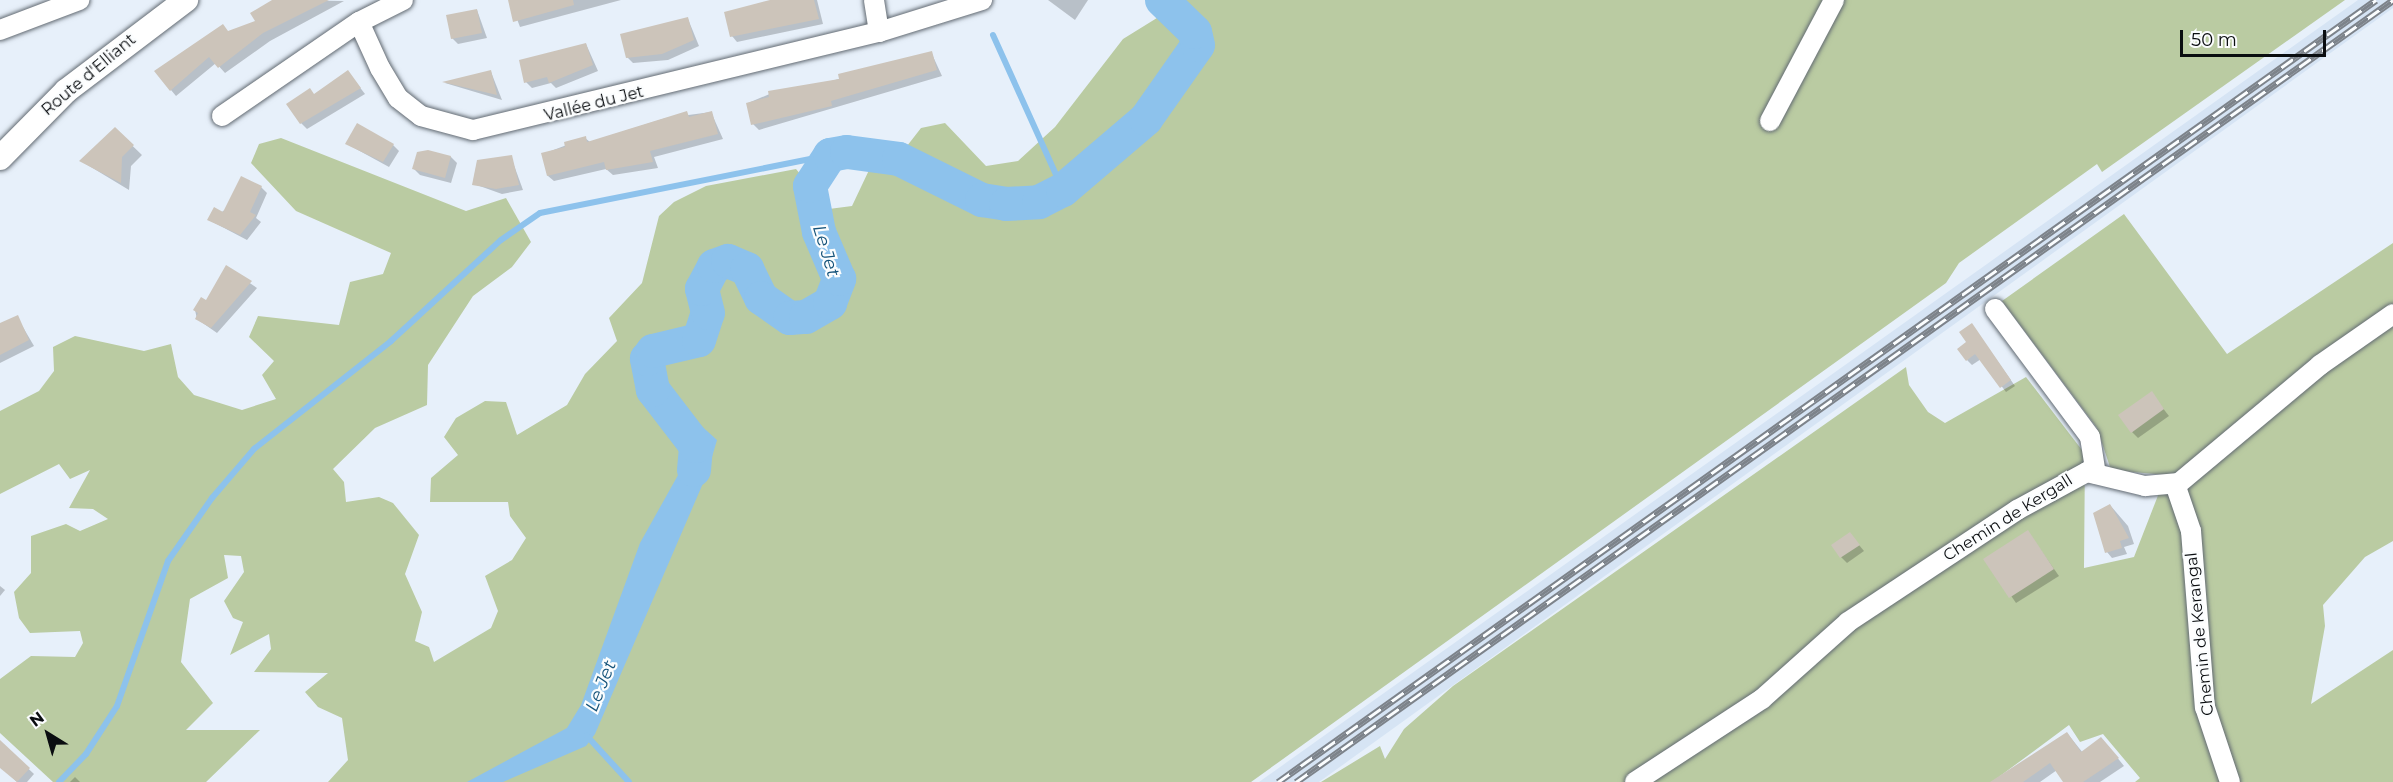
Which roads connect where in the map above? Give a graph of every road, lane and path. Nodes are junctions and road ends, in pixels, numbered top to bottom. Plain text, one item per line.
1 (79, 0) edge
2 (186, 0) edge
3 (404, 0) edge
4 (874, 0) edge
5 (982, 0) edge
6 (1834, 0) edge
7 (359, 22) junction
8 (0, 30) edge
9 (879, 32) junction
10 (222, 116) dead end
11 (1770, 121) dead end
12 (0, 158) edge
13 (1995, 309) dead end
14 (2393, 315) edge
15 (2096, 474) junction
16 (2175, 484) junction
17 (1635, 782) edge
18 (2230, 782) edge

1 - 8 street
2 - 12 street, Route d'Elliant
3 - 7 street
4 - 9 street
5 - 9 street, Vallée du Jet
6 - 11 street
7 - 9 street, Vallée du Jet
7 - 10 street
13 - 15 street
14 - 16 street
15 - 16 street, Chemin de Kergall
15 - 17 street, Chemin de Kergall
16 - 18 street, Chemin de Kerangal

